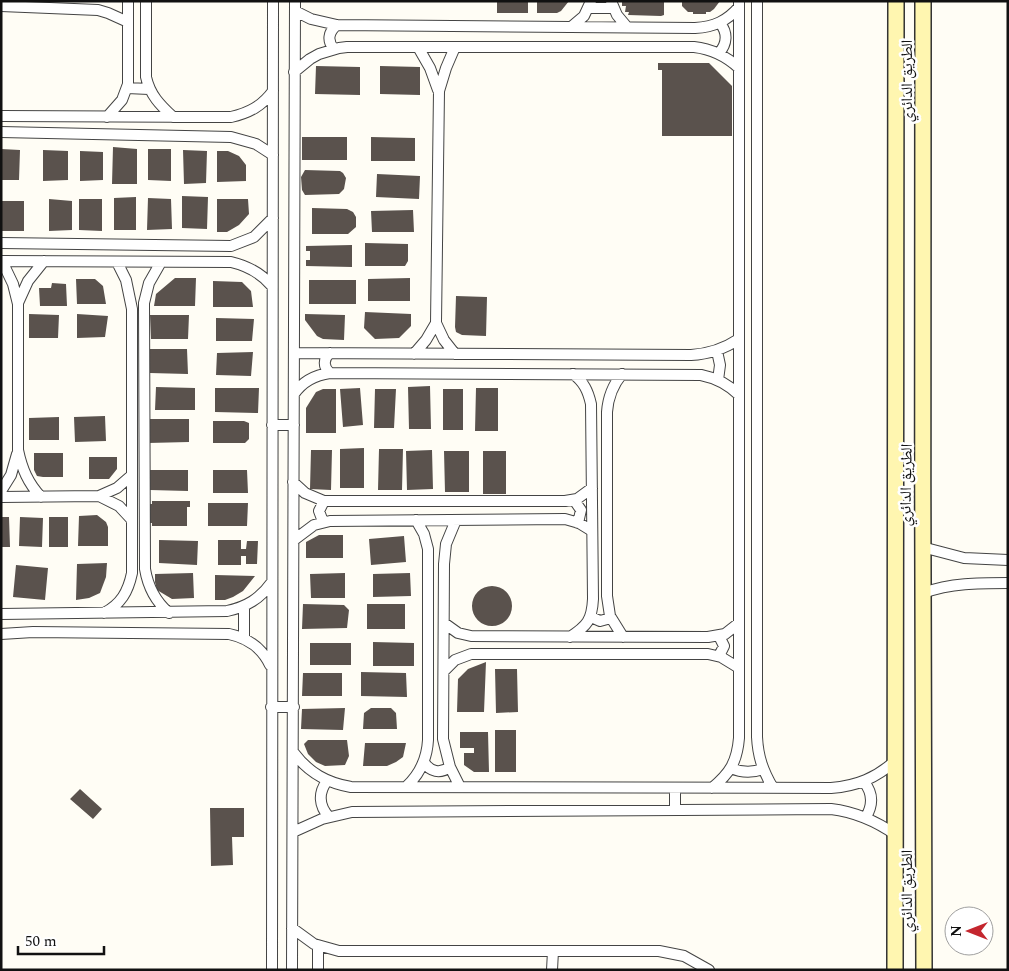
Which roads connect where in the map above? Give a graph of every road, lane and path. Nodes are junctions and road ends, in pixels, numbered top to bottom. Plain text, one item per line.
1 (128, 1) edge
2 (146, 1) edge
3 (273, 1) edge
4 (757, 1) edge
5 (896, 1) edge
6 (923, 1) edge
7 (612, 4) edge
8 (739, 4) edge
9 (91, 5) edge
10 (589, 5) edge
11 (1, 6) edge
12 (295, 6) edge
13 (128, 22) junction
14 (720, 23) junction
15 (337, 25) junction
16 (571, 27) junction
17 (627, 27) junction
18 (418, 47) junction
19 (456, 47) junction
20 (334, 50) junction
21 (719, 53) junction
22 (739, 68) junction
23 (294, 72) junction
24 (127, 88) junction
25 (149, 89) junction
26 (273, 91) junction
27 (439, 91) junction
28 (1, 116) edge
29 (107, 117) junction
30 (173, 117) junction
31 (231, 118) junction
32 (1, 132) edge
33 (231, 137) junction
34 (273, 155) junction
35 (923, 171) junction
36 (896, 172) junction
37 (896, 215) junction
38 (273, 218) junction
39 (924, 218) junction
40 (1, 243) edge
41 (91, 244) junction
42 (231, 246) junction
43 (2, 261) edge
44 (44, 261) junction
45 (91, 262) junction
46 (117, 262) junction
47 (161, 262) junction
48 (231, 262) junction
49 (272, 286) junction
50 (18, 304) junction
51 (436, 323) junction
52 (739, 339) junction
53 (717, 351) junction
54 (294, 353) junction
55 (330, 353) junction
56 (414, 354) junction
57 (455, 354) junction
58 (330, 373) junction
59 (573, 374) junction
60 (622, 374) junction
61 (718, 380) junction
62 (294, 394) junction
63 (739, 395) junction
64 (591, 404) junction
65 (608, 404) junction
66 (272, 425) junction
67 (294, 425) junction
68 (18, 450) junction
69 (132, 475) junction
70 (739, 476) junction
71 (757, 477) junction
72 (294, 482) junction
73 (592, 488) junction
74 (1, 491) edge
75 (100, 496) junction
76 (1, 497) edge
77 (40, 497) junction
78 (574, 500) junction
79 (324, 501) junction
80 (132, 520) junction
81 (416, 520) junction
82 (456, 520) junction
83 (325, 522) junction
84 (578, 523) junction
85 (592, 531) junction
86 (294, 540) junction
87 (922, 547) junction
88 (428, 549) junction
89 (445, 550) junction
90 (1008, 560) edge
91 (272, 582) junction
92 (1008, 583) edge
93 (923, 593) junction
94 (244, 607) junction
95 (104, 613) junction
96 (169, 613) junction
97 (1, 614) edge
98 (591, 617) junction
99 (611, 618) junction
100 (739, 623) junction
101 (444, 624) junction
102 (1, 634) edge
103 (471, 636) junction
104 (719, 636) junction
105 (570, 637) junction
106 (623, 637) junction
107 (244, 638) junction
108 (471, 654) junction
109 (720, 656) junction
110 (271, 667) junction
111 (739, 668) junction
112 (444, 671) junction
113 (294, 706) junction
114 (271, 707) junction
115 (294, 753) junction
116 (895, 760) junction
117 (424, 762) junction
118 (450, 767) junction
119 (732, 768) junction
120 (763, 769) junction
121 (327, 781) junction
122 (864, 782) junction
123 (406, 787) junction
124 (460, 787) junction
125 (675, 788) junction
126 (712, 788) junction
127 (773, 788) junction
128 (675, 810) junction
129 (329, 817) junction
130 (866, 817) junction
131 (293, 832) junction
132 (896, 835) junction
133 (292, 928) junction
134 (318, 946) junction
135 (553, 951) junction
136 (272, 970) edge
137 (292, 970) edge
138 (318, 970) edge
139 (552, 970) edge
140 (709, 970) edge
141 (895, 970) edge
142 (924, 970) edge

1 - 13 street
2 - 25 street
3 - 26 street
4 - 71 street
5 - 36 main road, الطريق الدائري
6 - 35 main road, الطريق الدائري
7 - 10 street
7 - 17 street
8 - 14 street
8 - 22 street
9 - 11 street
9 - 13 street
10 - 16 street
12 - 15 street
12 - 23 street
13 - 24 street
14 - 17 street
14 - 21 street
15 - 16 street
15 - 20 street
16 - 17 street
18 - 19 street
18 - 20 street
18 - 27 street
19 - 21 street
19 - 27 street
20 - 23 street
21 - 22 street
22 - 52 street
23 - 54 street
24 - 25 street
24 - 29 street
25 - 30 street
26 - 31 street
26 - 34 street
27 - 51 street
28 - 29 street
29 - 30 street
30 - 31 street
31 - 33 street
32 - 33 street
33 - 34 street
34 - 38 street
35 - 36 main road
35 - 39 main road, الطريق الدائري
36 - 37 main road, الطريق الدائري
37 - 39 main road
37 - 116 main road, الطريق الدائري
38 - 42 street
38 - 49 street
39 - 87 main road, الطريق الدائري
40 - 41 street
41 - 42 street
41 - 45 street
42 - 48 street
43 - 44 street
43 - 50 street
44 - 45 street
44 - 50 street
45 - 46 street
46 - 47 street
46 - 69 street
47 - 48 street
47 - 96 street
48 - 49 street
49 - 66 street
50 - 68 street
51 - 56 street
51 - 57 street
52 - 53 street
52 - 63 street
53 - 57 street
53 - 61 street
54 - 55 street
54 - 62 street
55 - 56 street
55 - 58 street
56 - 57 street
58 - 59 street
58 - 62 street
59 - 60 street
59 - 64 street
60 - 61 street
60 - 65 street
61 - 63 street
62 - 67 street
63 - 70 street
64 - 65 street
64 - 73 street
65 - 99 street
66 - 67 street
66 - 91 street
67 - 72 street
68 - 74 street
68 - 77 street
69 - 75 street
69 - 80 street
70 - 71 street
70 - 100 street
71 - 120 street
72 - 79 street
72 - 86 street
73 - 78 street
73 - 85 street
75 - 77 street
75 - 80 street
76 - 77 street
78 - 79 street
78 - 84 street
79 - 83 street
80 - 95 street
81 - 82 street
81 - 83 street
81 - 88 street
82 - 84 street
82 - 89 street
83 - 86 street
84 - 85 street
85 - 98 street
86 - 113 street
87 - 90 street
87 - 93 main road, الطريق الدائري
88 - 89 street
88 - 117 street
89 - 101 street
91 - 94 street
91 - 110 street
92 - 93 street
93 - 142 main road, الطريق الدائري
94 - 96 street
94 - 107 street
95 - 96 street
95 - 97 street
98 - 99 street
98 - 105 street
99 - 106 street
100 - 104 street
100 - 111 street
101 - 103 street
101 - 112 street
102 - 107 street
103 - 105 street
103 - 108 street
104 - 106 street
104 - 109 street
105 - 106 street
107 - 110 street
108 - 109 street
108 - 112 street
109 - 111 street
110 - 114 street
111 - 119 street
112 - 118 street
113 - 114 street
113 - 115 street
114 - 136 street
115 - 121 street
115 - 131 street
116 - 122 street
116 - 132 main road, الطريق الدائري
117 - 118 street
117 - 123 street
118 - 124 street
119 - 120 street
119 - 126 street
120 - 127 street
121 - 123 street
121 - 129 street
122 - 127 street
122 - 130 street
123 - 124 street
124 - 125 street
125 - 126 street
125 - 128 street
126 - 127 street
128 - 129 street
128 - 130 street
129 - 131 street
130 - 132 street
131 - 133 street
132 - 141 main road, الطريق الدائري
133 - 134 street
133 - 137 street
134 - 135 street
134 - 138 street
135 - 139 street
135 - 140 street

